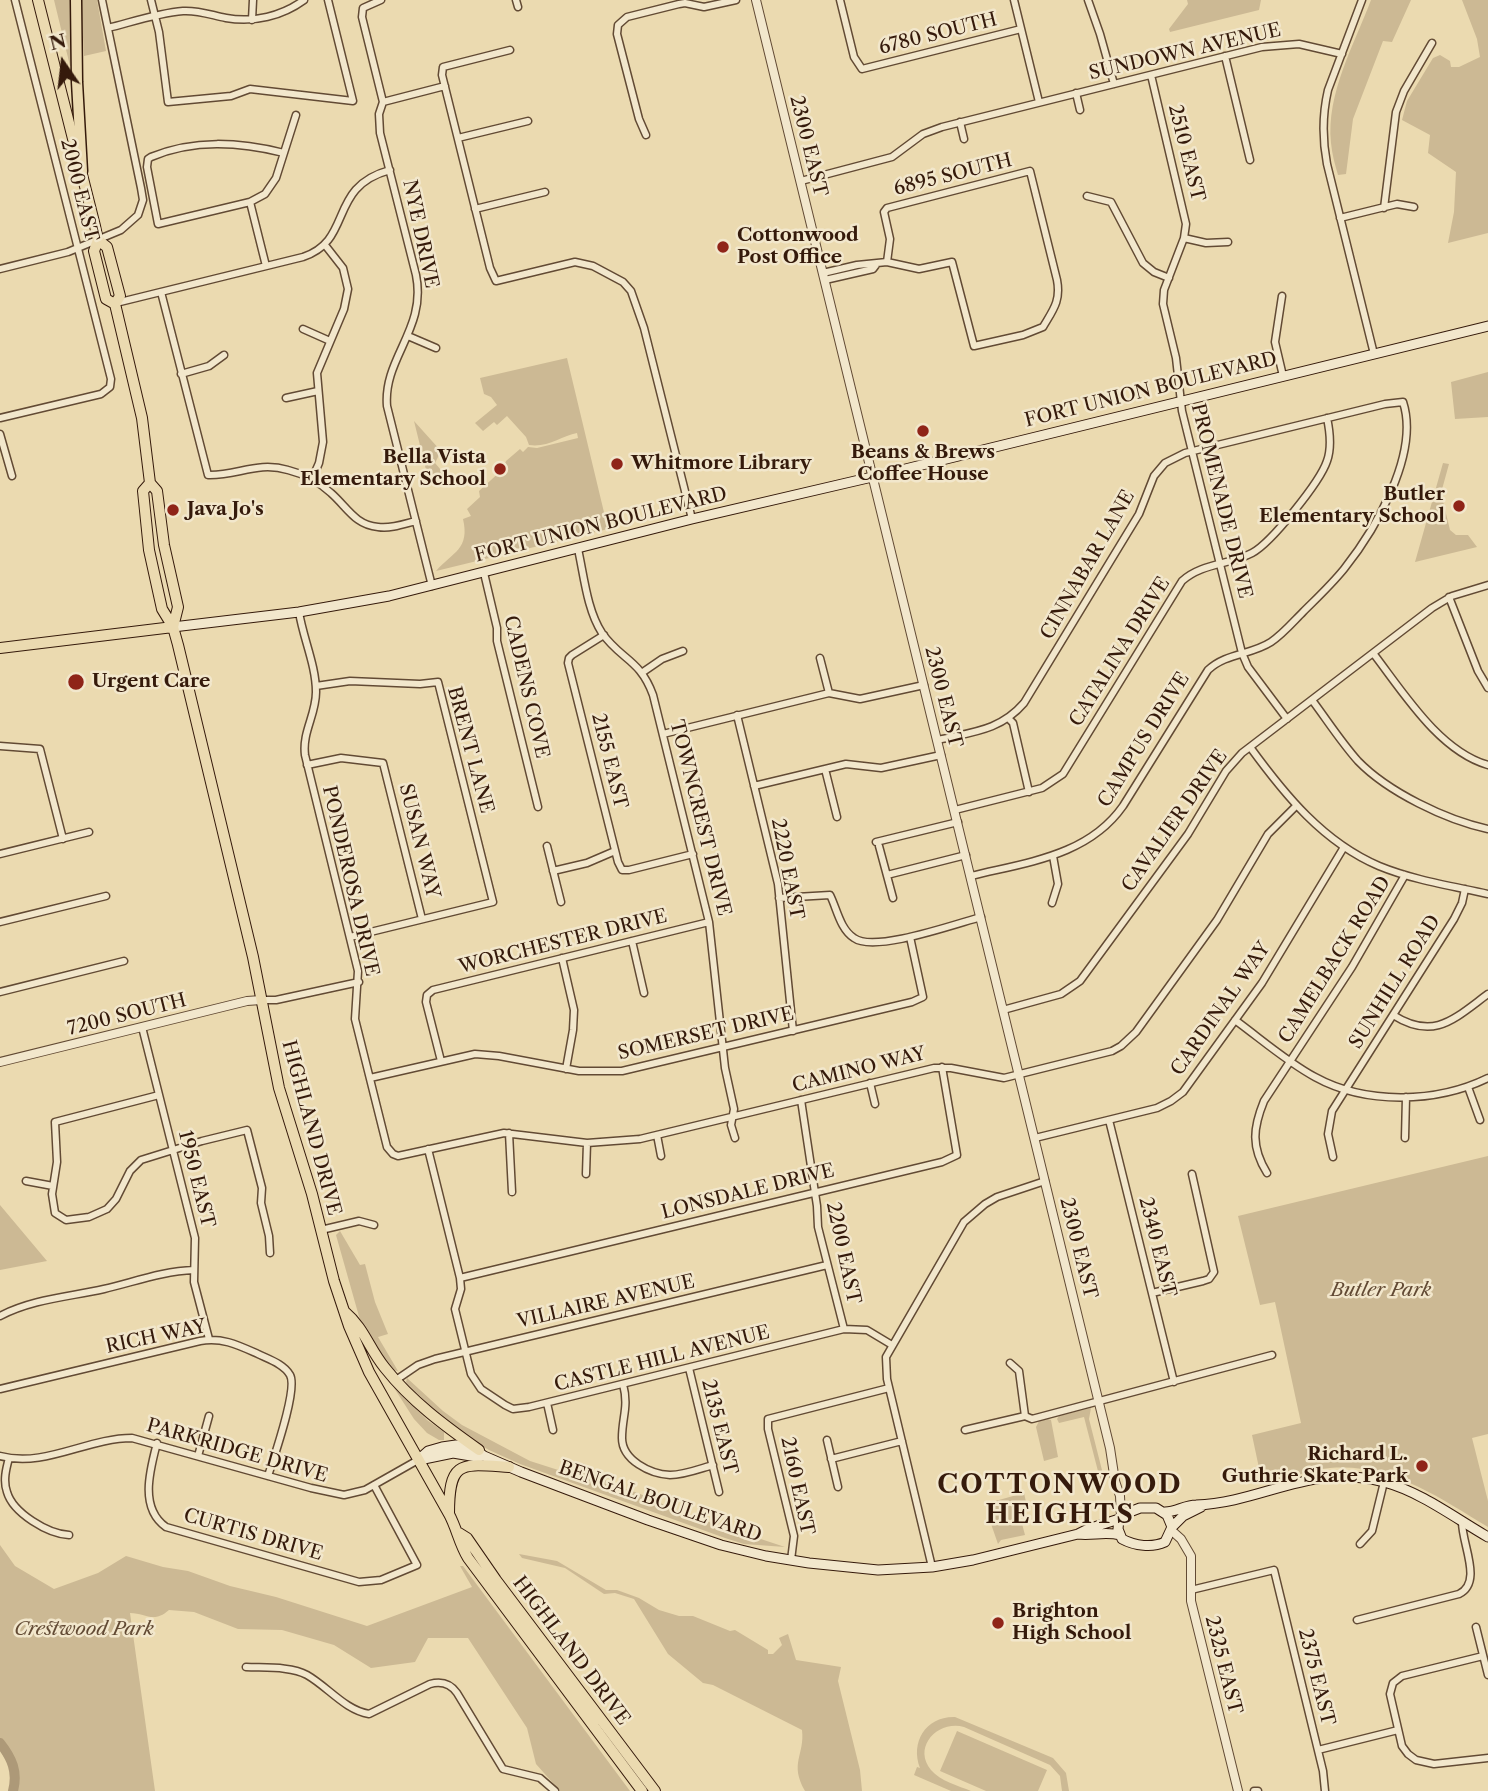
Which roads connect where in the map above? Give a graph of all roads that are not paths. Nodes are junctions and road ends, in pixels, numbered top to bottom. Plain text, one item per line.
1 (15, 0) edge
2 (38, 0) edge
3 (76, 0) edge
4 (102, 0) edge
5 (151, 0) edge
6 (253, 0) edge
7 (304, 0) edge
8 (328, 0) edge
9 (381, 0) edge
10 (736, 0) edge
11 (756, 0) edge
12 (840, 0) edge
13 (1014, 0) edge
14 (1088, 0) edge
15 (1362, 0) edge
16 (155, 16) junction
17 (252, 20) junction
18 (108, 28) junction
19 (1021, 29) junction
20 (1432, 43) dead end
21 (510, 50) dead end
22 (1342, 54) junction
23 (1225, 56) junction
24 (1151, 75) junction
25 (1114, 84) junction
26 (445, 86) junction
27 (1076, 93) junction
28 (383, 102) junction
29 (1040, 102) junction
30 (1080, 110) dead end
31 (296, 115) dead end
32 (528, 121) dead end
33 (960, 122) junction
34 (646, 135) dead end
35 (458, 138) junction
36 (964, 139) dead end
37 (284, 153) junction
38 (1250, 160) dead end
39 (390, 170) junction
40 (82, 171) junction
41 (801, 181) junction
42 (545, 192) dead end
43 (1087, 195) dead end
44 (250, 202) junction
45 (1414, 207) dead end
46 (1384, 208) junction
47 (475, 209) junction
48 (1340, 218) junction
49 (1184, 238) junction
50 (98, 240) junction
51 (1228, 242) dead end
52 (325, 246) junction
53 (78, 247) junction
54 (887, 262) junction
55 (266, 266) junction
56 (0, 269) edge
57 (824, 276) junction
58 (1168, 278) junction
59 (161, 292) junction
60 (1282, 296) dead end
61 (115, 304) junction
62 (1488, 326) edge
63 (303, 329) dead end
64 (408, 336) junction
65 (330, 341) junction
66 (436, 348) dead end
67 (1374, 354) junction
68 (224, 355) dead end
69 (181, 373) junction
70 (1283, 376) junction
71 (318, 391) junction
72 (286, 398) dead end
73 (1180, 401) junction
74 (1403, 402) joint
75 (0, 418) edge
76 (1327, 418) junction
77 (0, 433) edge
78 (1192, 451) junction
79 (12, 477) dead end
80 (874, 477) junction
81 (312, 479) junction
82 (150, 483) junction
83 (692, 519) junction
84 (416, 521) junction
85 (578, 549) junction
86 (1220, 564) junction
87 (484, 573) junction
88 (1488, 585) edge
89 (432, 586) junction
90 (1449, 597) junction
91 (299, 612) junction
92 (173, 627) junction
93 (604, 635) junction
94 (0, 648) edge
95 (684, 651) dead end
96 (1242, 653) junction
97 (1373, 653) junction
98 (820, 658) dead end
99 (643, 672) junction
100 (924, 685) junction
101 (316, 686) junction
102 (1488, 688) edge
103 (829, 693) junction
104 (1312, 700) junction
105 (737, 715) junction
106 (1009, 719) junction
107 (1287, 719) junction
108 (663, 734) junction
109 (938, 740) junction
110 (0, 746) edge
111 (1250, 747) junction
112 (941, 755) junction
113 (307, 765) junction
114 (1488, 765) edge
115 (825, 769) junction
116 (754, 786) junction
117 (1029, 792) junction
118 (1296, 806) junction
119 (538, 807) dead end
120 (955, 810) junction
121 (837, 817) dead end
122 (958, 822) junction
123 (1488, 829) edge
124 (89, 832) dead end
125 (63, 839) junction
126 (547, 846) dead end
127 (1344, 847) junction
128 (615, 851) junction
129 (0, 853) edge
130 (693, 855) junction
131 (966, 855) junction
132 (1053, 856) junction
133 (553, 871) junction
134 (887, 875) junction
135 (1405, 875) junction
136 (971, 876) junction
137 (1465, 889) junction
138 (1488, 894) edge
139 (106, 896) dead end
140 (779, 898) junction
141 (893, 898) dead end
142 (561, 902) dead end
143 (1052, 903) dead end
144 (981, 917) junction
145 (422, 919) junction
146 (0, 922) edge
147 (709, 922) junction
148 (350, 937) junction
149 (910, 937) junction
150 (632, 941) junction
151 (562, 958) junction
152 (124, 961) dead end
153 (359, 982) junction
154 (0, 992) edge
155 (644, 993) dead end
156 (1488, 995) edge
157 (261, 1000) junction
158 (1003, 1010) junction
159 (1393, 1015) junction
160 (1236, 1020) junction
161 (142, 1027) junction
162 (793, 1031) junction
163 (723, 1048) junction
164 (441, 1061) junction
165 (1290, 1061) junction
166 (0, 1062) edge
167 (942, 1067) junction
168 (566, 1069) junction
169 (1020, 1074) junction
170 (370, 1078) junction
171 (1488, 1078) edge
172 (870, 1083) junction
173 (1468, 1087) junction
174 (1346, 1089) junction
175 (159, 1095) junction
176 (1405, 1097) junction
177 (801, 1100) junction
178 (875, 1104) dead end
179 (732, 1118) junction
180 (1109, 1120) junction
181 (1480, 1120) dead end
182 (509, 1133) junction
183 (657, 1135) junction
184 (735, 1138) dead end
185 (1035, 1138) junction
186 (1405, 1138) dead end
187 (587, 1143) junction
188 (428, 1149) junction
189 (173, 1150) junction
190 (393, 1154) joint
191 (661, 1156) dead end
192 (1333, 1157) dead end
193 (1267, 1173) dead end
194 (586, 1174) dead end
195 (1192, 1174) dead end
196 (26, 1181) dead end
197 (1045, 1181) junction
198 (53, 1186) junction
199 (512, 1192) dead end
200 (815, 1192) junction
201 (374, 1225) dead end
202 (321, 1230) junction
203 (270, 1253) dead end
204 (827, 1265) junction
205 (194, 1270) junction
206 (460, 1278) junction
207 (1152, 1293) junction
208 (343, 1310) junction
209 (0, 1317) edge
210 (844, 1329) junction
211 (209, 1339) junction
212 (892, 1345) junction
213 (465, 1351) junction
214 (1272, 1354) dead end
215 (1010, 1363) dead end
216 (689, 1368) junction
217 (396, 1380) junction
218 (1174, 1382) junction
219 (623, 1384) junction
220 (889, 1388) junction
221 (0, 1389) edge
222 (1099, 1402) junction
223 (547, 1403) junction
224 (209, 1416) dead end
225 (1025, 1416) junction
226 (553, 1430) dead end
227 (965, 1430) dead end
228 (827, 1440) dead end
229 (902, 1441) junction
230 (157, 1443) junction
231 (481, 1453) junction
232 (198, 1455) junction
233 (0, 1456) edge
234 (9, 1458) junction
235 (831, 1458) junction
236 (418, 1460) junction
237 (713, 1465) junction
238 (509, 1467) junction
239 (268, 1476) junction
240 (1384, 1482) junction
241 (374, 1485) junction
242 (838, 1488) dead end
243 (719, 1492) dead end
244 (1120, 1496) junction
245 (1203, 1506) junction
246 (1140, 1508) junction
247 (1165, 1512) junction
248 (449, 1514) junction
249 (1120, 1518) junction
250 (1462, 1522) junction
251 (1171, 1529) junction
252 (458, 1533) junction
253 (1078, 1534) junction
254 (69, 1535) dead end
255 (1120, 1535) junction
256 (1488, 1537) edge
257 (1165, 1542) junction
258 (1360, 1544) dead end
259 (1186, 1546) junction
260 (791, 1560) junction
261 (932, 1567) junction
262 (1191, 1591) junction
263 (1356, 1620) dead end
264 (1476, 1626) dead end
265 (1483, 1656) junction
266 (246, 1667) dead end
267 (1488, 1675) edge
268 (1398, 1730) junction
269 (1318, 1750) junction
270 (1488, 1758) edge
271 (555, 1791) edge
272 (642, 1791) edge
273 (655, 1791) edge
274 (1238, 1791) edge
275 (1325, 1791) edge

1 - 53 street, 2000 EAST
2 - 40 main road, HIGHLAND DRIVE
3 - 40 highway
4 - 18 street
5 - 16 street
6 - 17 street
7 - 17 street
8 - 16 street
9 - 28 street, NYE DRIVE
10 - 34 street
11 - 41 street, 2300 EAST
12 - 19 street, 6780 SOUTH
13 - 19 street
14 - 25 street
15 - 22 street
16 - 17 street
16 - 18 street
18 - 50 street
19 - 29 street
20 - 46 street
21 - 26 street
22 - 23 street, SUNDOWN AVENUE
22 - 48 street
23 - 24 street, SUNDOWN AVENUE
23 - 38 street
24 - 25 street, SUNDOWN AVENUE
24 - 49 street, 2510 EAST
25 - 27 street, SUNDOWN AVENUE
26 - 28 street
26 - 35 street
27 - 29 street, SUNDOWN AVENUE
27 - 30 street, SUNDOWN AVENUE
28 - 39 street, NYE DRIVE
29 - 33 street, SUNDOWN AVENUE
31 - 37 street
32 - 35 street
33 - 36 street
33 - 41 street, SUNDOWN AVENUE
35 - 47 street
37 - 44 street
37 - 44 street
39 - 52 street
39 - 64 street, NYE DRIVE
40 - 50 main road, HIGHLAND DRIVE
41 - 57 street, 2300 EAST
42 - 47 street
43 - 58 street
44 - 55 street
45 - 46 street
46 - 48 street
47 - 83 street
48 - 67 street
49 - 51 street
49 - 58 street, PROMENADE DRIVE
50 - 53 street
50 - 61 main road, HIGHLAND DRIVE
52 - 55 street
52 - 65 street
53 - 56 street
53 - 75 street, 2000 EAST
54 - 54 street, 6895 SOUTH
54 - 57 street, 6895 SOUTH
55 - 59 street
57 - 80 street, 2300 EAST
58 - 73 street, PROMENADE DRIVE
59 - 61 street
59 - 69 street
60 - 70 street
61 - 82 main road, HIGHLAND DRIVE
62 - 67 main road, FORT UNION BOULEVARD
63 - 65 street
64 - 66 street
64 - 84 street, NYE DRIVE
65 - 71 street
67 - 70 main road, FORT UNION BOULEVARD
68 - 69 street
69 - 81 street
70 - 73 main road, FORT UNION BOULEVARD
71 - 72 street
71 - 81 street
73 - 78 street, PROMENADE DRIVE
73 - 80 main road, FORT UNION BOULEVARD
74 - 76 street, CINNABAR LANE
74 - 96 street, CAMPUS DRIVE
76 - 78 street, CINNABAR LANE
76 - 86 street, CATALINA DRIVE
77 - 79 street
78 - 86 street, PROMENADE DRIVE
78 - 106 street, CINNABAR LANE
80 - 83 main road, FORT UNION BOULEVARD
80 - 100 street, 2300 EAST
81 - 84 street
82 - 92 main road, HIGHLAND DRIVE
82 - 92 main road, HIGHLAND DRIVE
83 - 85 main road, FORT UNION BOULEVARD
84 - 89 street, NYE DRIVE
85 - 87 main road, FORT UNION BOULEVARD
85 - 93 street, TOWNCREST DRIVE
86 - 96 street, PROMENADE DRIVE
86 - 117 street, CATALINA DRIVE
87 - 89 main road, FORT UNION BOULEVARD
87 - 119 street, CADENS COVE
88 - 90 street, CAVALIER DRIVE
89 - 91 main road, FORT UNION BOULEVARD
90 - 97 street, CAVALIER DRIVE
90 - 102 street
91 - 92 main road, FORT UNION BOULEVARD
91 - 101 street, PONDEROSA DRIVE
92 - 94 main road, FORT UNION BOULEVARD
92 - 157 main road, HIGHLAND DRIVE
93 - 99 street, TOWNCREST DRIVE
93 - 128 street, 2155 EAST
95 - 99 street
96 - 107 street, PROMENADE DRIVE
96 - 132 street, CAMPUS DRIVE
97 - 104 street, CAVALIER DRIVE
97 - 114 street
98 - 103 street
99 - 108 street, TOWNCREST DRIVE
100 - 103 street
100 - 109 street, 2300 EAST
101 - 113 street, PONDEROSA DRIVE
101 - 145 street, BRENT LANE
103 - 105 street
104 - 107 street, CAVALIER DRIVE
104 - 123 street
105 - 108 street
105 - 116 street, 2220 EAST
106 - 109 street
106 - 117 street
107 - 111 street, CAVALIER DRIVE
108 - 130 street, TOWNCREST DRIVE
109 - 112 street, 2300 EAST
110 - 125 street
111 - 118 street
111 - 158 street, CAVALIER DRIVE
112 - 115 street
112 - 120 street, 2300 EAST
113 - 145 street, SUSAN WAY
113 - 148 street, PONDEROSA DRIVE
115 - 116 street
115 - 121 street
116 - 140 street, 2220 EAST
117 - 120 street, CATALINA DRIVE
118 - 127 street
118 - 169 street, CAMINO WAY
120 - 122 street, 2300 EAST
122 - 131 street, 2300 EAST
122 - 134 street
124 - 125 street
125 - 129 street
126 - 133 street
127 - 135 street
127 - 160 street, CARDINAL WAY
128 - 130 street, 2155 EAST
128 - 133 street
130 - 147 street, TOWNCREST DRIVE
131 - 134 street
131 - 136 street, 2300 EAST
132 - 136 street, CAMPUS DRIVE
132 - 143 street
133 - 142 street
134 - 141 street
135 - 137 street
135 - 165 street, CAMELBACK ROAD
136 - 144 street, 2300 EAST
137 - 138 street
137 - 159 street, SUNHILL ROAD
139 - 146 street
140 - 149 street
140 - 162 street, 2220 EAST
144 - 149 street
144 - 158 street, 2300 EAST
145 - 148 street
147 - 150 street, WORCHESTER DRIVE
147 - 163 street, TOWNCREST DRIVE
148 - 153 street, PONDEROSA DRIVE
149 - 162 street, SOMERSET DRIVE
150 - 151 street, WORCHESTER DRIVE
150 - 155 street
151 - 164 street, WORCHESTER DRIVE
151 - 168 street
152 - 154 street
153 - 157 street
153 - 170 street, PONDEROSA DRIVE
156 - 159 street
157 - 161 street, 7200 SOUTH
157 - 202 main road, HIGHLAND DRIVE
158 - 169 street, 2300 EAST
159 - 174 street, SUNHILL ROAD
160 - 165 street
160 - 180 street, CARDINAL WAY
161 - 166 street, 7200 SOUTH
161 - 175 street, 1950 EAST
162 - 163 street, SOMERSET DRIVE
163 - 168 street, SOMERSET DRIVE
163 - 179 street, TOWNCREST DRIVE
164 - 168 street, SOMERSET DRIVE
164 - 170 street, SOMERSET DRIVE
165 - 174 street
165 - 193 street, CAMELBACK ROAD
167 - 169 street, CAMINO WAY
167 - 172 street, CAMINO WAY
167 - 200 street, LONSDALE DRIVE
169 - 185 street, 2300 EAST
170 - 190 street, PONDEROSA DRIVE
171 - 173 street
172 - 177 street, CAMINO WAY
172 - 178 street
173 - 176 street
173 - 181 street
174 - 176 street
174 - 192 street, SUNHILL ROAD
175 - 189 street, 1950 EAST
175 - 198 street
176 - 186 street
177 - 179 street, CAMINO WAY
177 - 200 street, 2200 EAST
179 - 183 street, CAMINO WAY
179 - 184 street, TOWNCREST DRIVE
180 - 185 street, CARDINAL WAY
180 - 207 street, 2340 EAST
182 - 187 street, CAMINO WAY
182 - 188 street, CAMINO WAY
182 - 199 street
183 - 187 street, CAMINO WAY
183 - 191 street
185 - 197 street, 2300 EAST
187 - 194 street
188 - 190 street, CAMINO WAY
188 - 206 street
189 - 198 street
189 - 203 street
189 - 205 street, 1950 EAST
195 - 207 street
196 - 198 street
197 - 212 street
197 - 222 street, 2300 EAST
200 - 204 street, 2200 EAST
200 - 206 street, LONSDALE DRIVE
201 - 202 street
202 - 208 main road, HIGHLAND DRIVE
204 - 210 street, 2200 EAST
204 - 213 street, VILLAIRE AVENUE
205 - 209 street
205 - 211 street, 1950 EAST
206 - 213 street, CASTLE HILL AVENUE
207 - 218 street, 2340 EAST
208 - 217 main road
208 - 236 main road, HIGHLAND DRIVE
210 - 212 street, CASTLE HILL AVENUE
210 - 216 street, CASTLE HILL AVENUE
211 - 221 street, RICH WAY
211 - 239 street, RICH WAY
212 - 220 street
213 - 217 street, VILLAIRE AVENUE
213 - 223 street, CASTLE HILL AVENUE
214 - 218 street
215 - 225 street
216 - 219 street, CASTLE HILL AVENUE
216 - 237 street, 2135 EAST
217 - 231 main road
218 - 222 street
219 - 223 street, CASTLE HILL AVENUE
219 - 237 street
220 - 229 street
220 - 260 street, 2160 EAST
222 - 225 street
222 - 244 street, 2300 EAST
223 - 226 street
224 - 232 street
225 - 227 street
228 - 235 street
229 - 235 street
229 - 261 street
230 - 232 street, PARKRIDGE DRIVE
230 - 234 street, PARKRIDGE DRIVE
230 - 241 street, CURTIS DRIVE
231 - 236 main road, BENGAL BOULEVARD
231 - 238 main road, BENGAL BOULEVARD
232 - 239 street, PARKRIDGE DRIVE
233 - 234 street, PARKRIDGE DRIVE
234 - 254 street
235 - 242 street
236 - 241 street, PARKRIDGE DRIVE
236 - 248 main road, HIGHLAND DRIVE
237 - 243 street, 2135 EAST
238 - 248 main road
238 - 260 main road, BENGAL BOULEVARD
239 - 241 street, PARKRIDGE DRIVE
240 - 245 main road
240 - 250 main road
240 - 258 street
244 - 246 street
244 - 249 street, 2300 EAST
245 - 247 main road
245 - 251 main road
246 - 247 main road
246 - 249 main road
247 - 251 main road
248 - 252 main road, HIGHLAND DRIVE
249 - 253 main road, BENGAL BOULEVARD
249 - 255 main road
250 - 256 main road
250 - 263 street
251 - 257 main road
251 - 259 street
252 - 272 main road, HIGHLAND DRIVE
252 - 273 main road, HIGHLAND DRIVE
253 - 255 main road, BENGAL BOULEVARD
253 - 261 main road, BENGAL BOULEVARD
255 - 257 main road
257 - 259 street
259 - 262 street, 2325 EAST
260 - 261 main road, BENGAL BOULEVARD
262 - 269 street, 2375 EAST
262 - 274 street, 2325 EAST
264 - 265 street
265 - 267 street
265 - 268 street
266 - 271 street
268 - 269 street
268 - 270 street
269 - 275 street, 2375 EAST

